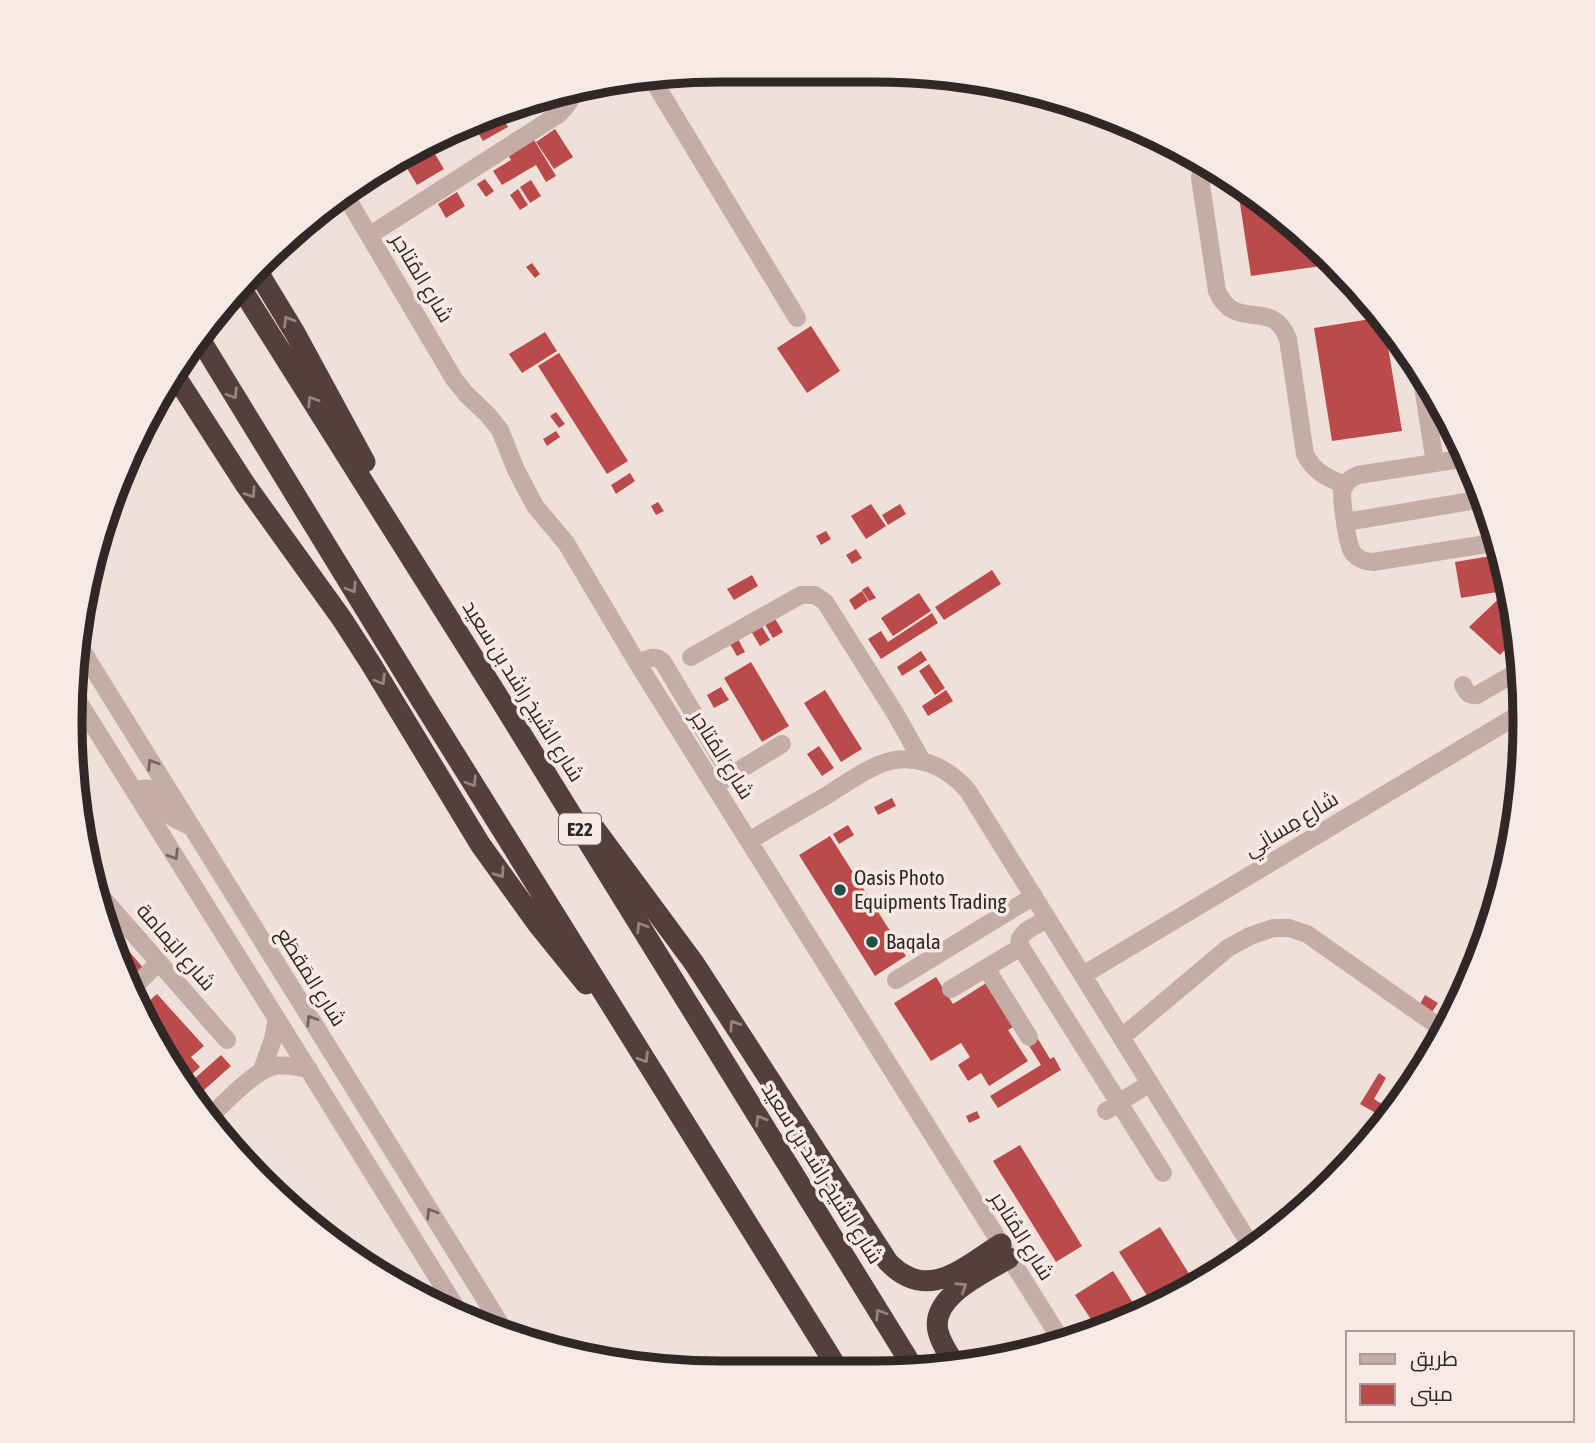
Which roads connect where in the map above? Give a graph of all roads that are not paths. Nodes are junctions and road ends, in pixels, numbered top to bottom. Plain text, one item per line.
1 (657, 86) edge
2 (566, 102) edge
3 (1201, 173) edge
4 (349, 202) edge
5 (370, 235) junction
6 (261, 277) edge
7 (245, 295) edge
8 (797, 318) dead end
9 (204, 346) edge
10 (180, 383) edge
11 (1425, 398) edge
12 (1456, 460) edge
13 (1435, 463) junction
14 (1345, 485) junction
15 (1473, 501) edge
16 (1346, 522) junction
17 (1487, 544) edge
18 (691, 657) dead end
19 (86, 658) edge
20 (474, 660) junction
21 (638, 664) junction
22 (1511, 675) edge
23 (1463, 685) dead end
24 (501, 701) junction
25 (83, 708) edge
26 (1513, 718) edge
27 (782, 744) dead end
28 (922, 761) junction
29 (731, 776) junction
30 (715, 786) junction
31 (135, 792) junction
32 (192, 828) junction
33 (749, 841) junction
34 (1034, 896) junction
35 (113, 918) edge
36 (1048, 919) junction
37 (1021, 947) junction
38 (159, 962) junction
39 (986, 968) junction
40 (1083, 975) junction
41 (896, 980) dead end
42 (138, 983) edge
43 (951, 989) dead end
44 (278, 1019) junction
45 (1436, 1025) edge
46 (627, 1031) junction
47 (1029, 1037) dead end
48 (1122, 1037) junction
49 (227, 1040) dead end
50 (309, 1069) junction
51 (262, 1070) junction
52 (1150, 1083) junction
53 (328, 1101) junction
54 (1112, 1107) junction
55 (215, 1112) edge
56 (1163, 1172) dead end
57 (1247, 1240) edge
58 (452, 1246) junction
59 (1005, 1251) junction
60 (452, 1301) edge
61 (498, 1320) edge
62 (1057, 1334) edge
63 (950, 1356) edge
64 (908, 1359) edge
65 (833, 1361) edge

1 - 8 street
2 - 5 street
3 - 14 street
4 - 5 street, شارع المُتاجر
5 - 21 street, شارع المُتاجر
20 -> 6 highway
20 -> 7 highway, شارع الشيخ راشد بن سعيد / E22
9 -> 46 highway
10 -> 46 highway
11 - 13 street
12 - 13 street
13 - 14 street
14 - 16 street
15 - 16 street
16 - 17 street
18 - 28 street
32 -> 19 street, شارع المَقطَع
20 - 24 highway, شارع الشيخ راشد بن سعيد / E22
21 - 29 street
21 - 30 street, شارع المُتاجر
22 - 23 street
59 -> 24 highway
64 -> 24 highway, شارع الشيخ راشد بن سعيد / E22
25 - 31 street
26 - 40 street, شارع مِسانِي
27 - 29 street
28 - 33 street
28 - 34 street
29 - 30 street
30 - 33 street, شارع المُتاجر
31 - 32 street
31 -> 44 street
58 -> 32 street, شارع المَقطَع
33 - 59 street, شارع المُتاجر
34 - 36 street
34 - 41 street
35 - 38 street, شارع اليَمامة
36 - 37 street
36 - 40 street
37 - 39 street
37 - 54 street
38 - 42 street
38 - 49 street, شارع اليَمامة
39 - 43 street
39 - 47 street
40 - 48 street
44 - 50 street
44 - 51 street
45 - 48 street
46 -> 65 highway
48 - 52 street
50 - 51 street
50 - 53 street
51 - 55 street
52 - 54 street
52 - 57 street
53 - 58 street
53 - 60 street
54 - 56 street
58 - 61 street, شارع المَقطَع
59 - 62 street, شارع المُتاجر
63 -> 59 highway

